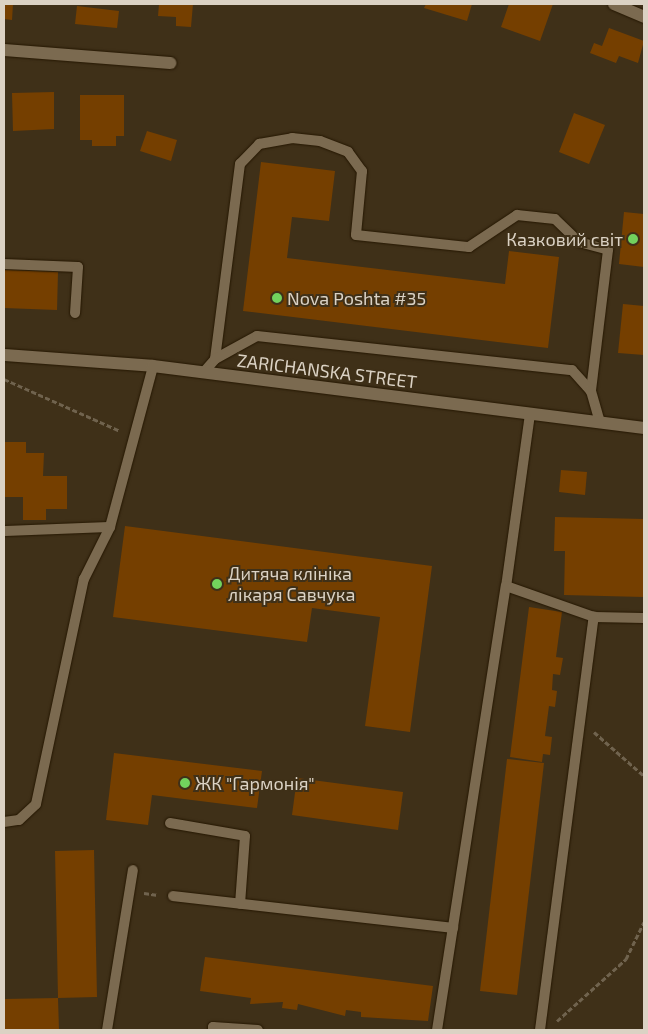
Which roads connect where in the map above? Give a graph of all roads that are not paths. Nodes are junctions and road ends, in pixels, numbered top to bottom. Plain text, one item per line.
1 (614, 4) edge
2 (644, 17) edge
3 (4, 50) edge
4 (170, 63) dead end
5 (4, 264) edge
6 (74, 313) dead end
7 (4, 355) edge
8 (215, 359) junction
9 (152, 366) junction
10 (203, 373) junction
11 (592, 391) junction
12 (530, 414) junction
13 (600, 423) junction
14 (644, 428) edge
15 (110, 527) junction
16 (4, 531) edge
17 (506, 586) junction
18 (594, 617) junction
19 (644, 618) edge
20 (4, 822) edge
21 (170, 823) dead end
22 (133, 870) dead end
23 (173, 896) road end
24 (240, 904) junction
25 (453, 928) junction
26 (107, 1030) edge
27 (213, 1030) edge
28 (258, 1030) edge
29 (437, 1030) edge
30 (540, 1030) edge

1 - 2 street
3 - 4 street
5 - 6 lane
7 - 9 street, ZARICHANSKA STREET
8 - 10 lane
8 - 11 lane
8 - 11 lane
9 - 10 street, ZARICHANSKA STREET
9 - 15 lane
10 - 12 street, ZARICHANSKA STREET
11 - 13 lane
12 - 13 street, ZARICHANSKA STREET
12 - 17 lane
13 - 14 street, ZARICHANSKA STREET
15 - 16 lane
15 - 20 lane
17 - 18 lane
17 - 25 lane
18 - 19 lane
18 - 30 lane
21 - 24 lane
22 - 26 lane
23 - 24 lane
24 - 25 lane
25 - 29 lane
27 - 28 lane

